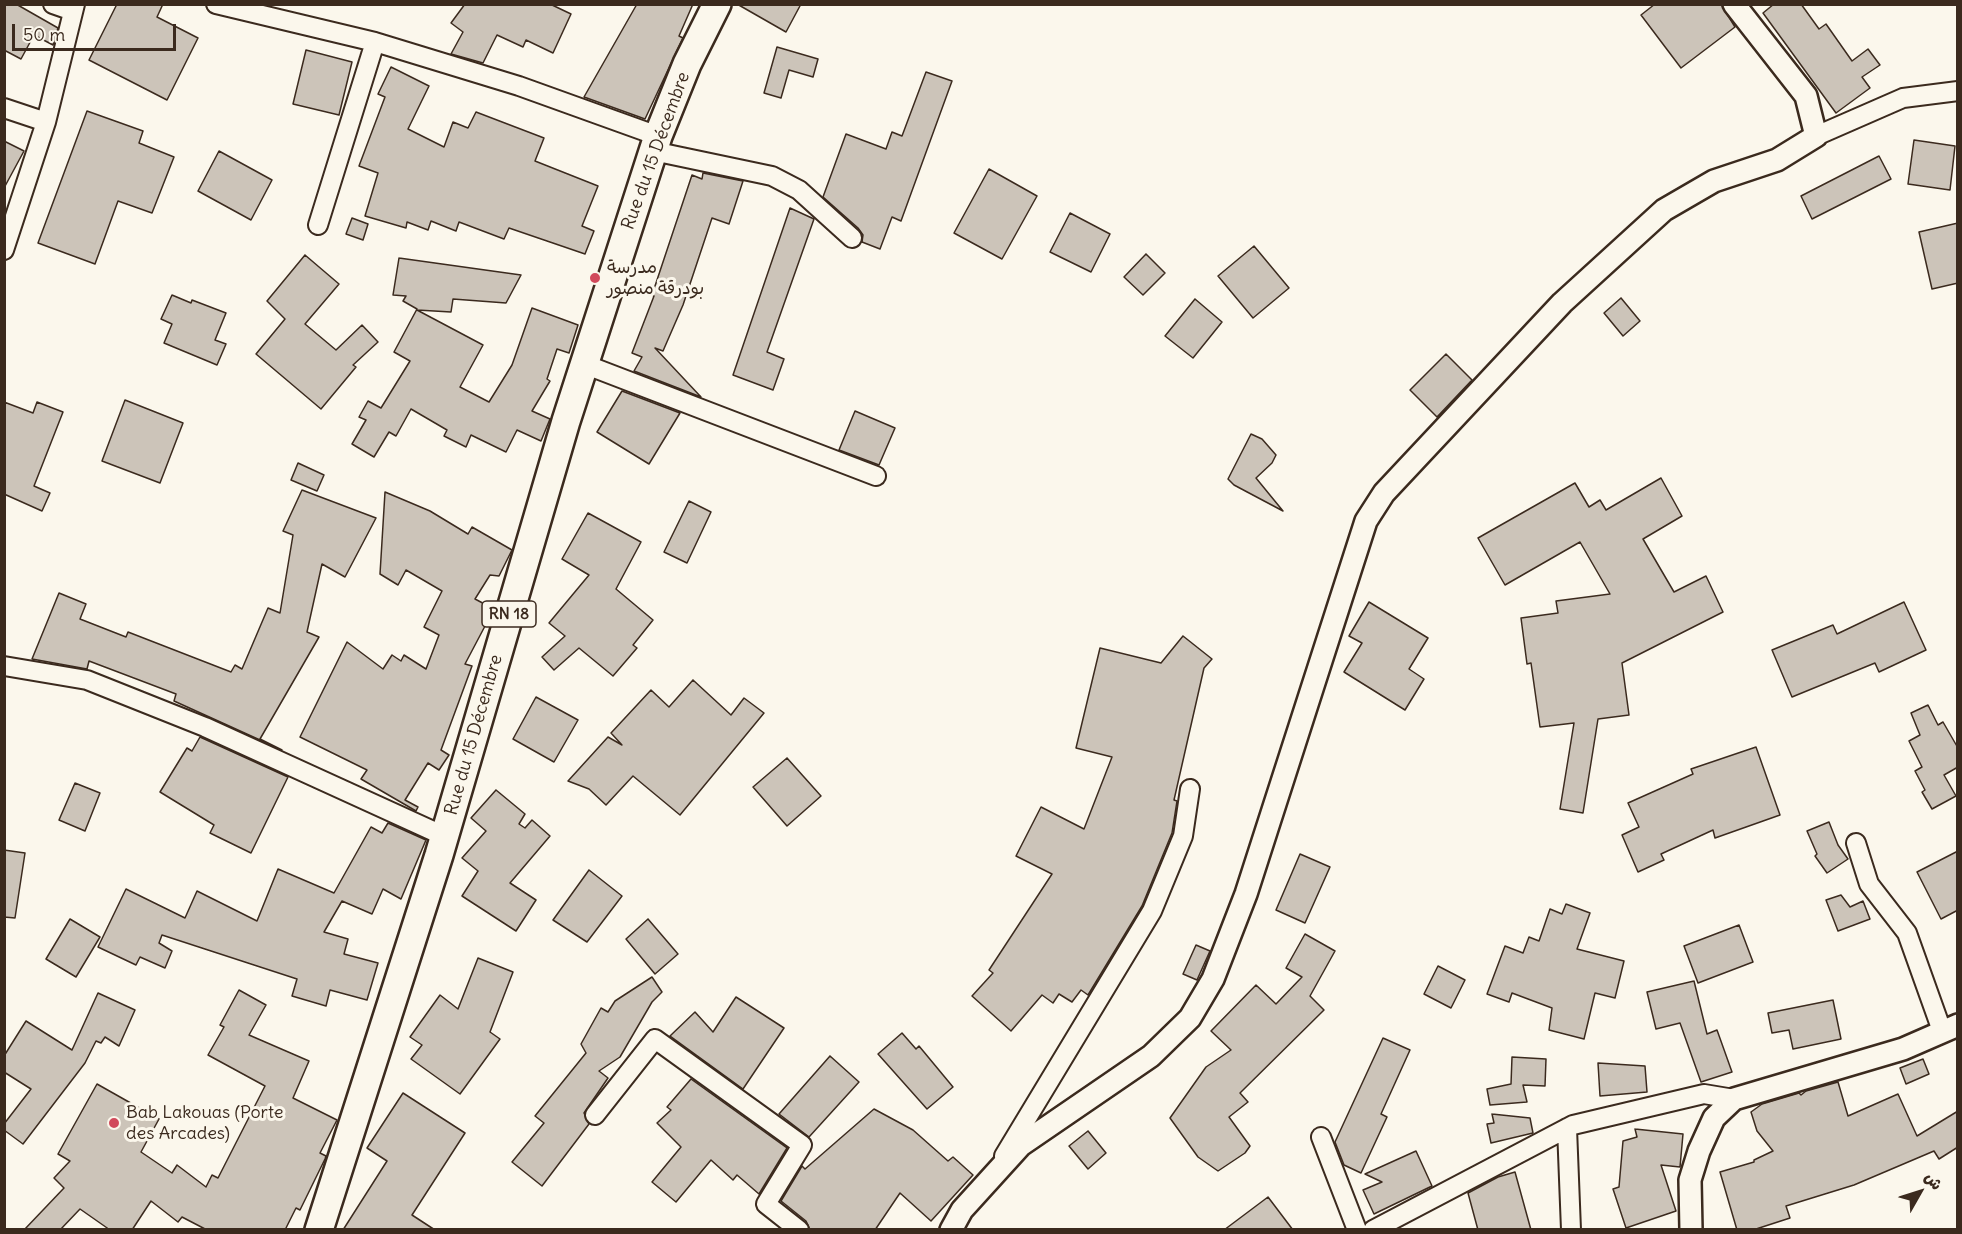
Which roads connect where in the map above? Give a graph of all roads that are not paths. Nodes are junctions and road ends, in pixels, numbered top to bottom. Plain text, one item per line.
1 (53, 4) edge
2 (216, 4) edge
3 (717, 4) edge
4 (1734, 4) edge
5 (74, 8) edge
6 (375, 42) junction
7 (1958, 91) edge
8 (4, 108) edge
9 (46, 122) junction
10 (1816, 136) junction
11 (655, 143) junction
12 (318, 225) dead end
13 (852, 238) dead end
14 (4, 250) edge
15 (584, 364) junction
16 (876, 476) dead end
17 (4, 666) edge
18 (1190, 789) dead end
19 (444, 836) junction
20 (1856, 843) dead end
21 (1950, 1028) edge
22 (1734, 1099) junction
23 (595, 1116) dead end
24 (1567, 1128) junction
25 (1321, 1137) dead end
26 (989, 1180) junction
27 (319, 1230) edge
28 (799, 1230) edge
29 (951, 1230) edge
30 (1357, 1230) edge
31 (1373, 1230) edge
32 (1571, 1230) edge
33 (1691, 1230) edge

1 - 5 street
2 - 6 street
3 - 11 main road, Rue du 15 Décembre / RN 18
4 - 10 street
5 - 9 street
6 - 11 street
6 - 12 street
7 - 10 street
8 - 9 street
9 - 14 street
10 - 26 street
11 - 13 street
11 - 15 main road, Rue du 15 Décembre / RN 18
15 - 16 street
15 - 19 main road, Rue du 15 Décembre / RN 18
17 - 19 street
18 - 26 street
19 - 27 main road, Rue du 15 Décembre / RN 18
20 - 21 street
21 - 22 street
22 - 24 street
22 - 33 street
23 - 28 street
24 - 31 street
24 - 32 street
25 - 30 street
26 - 29 street

